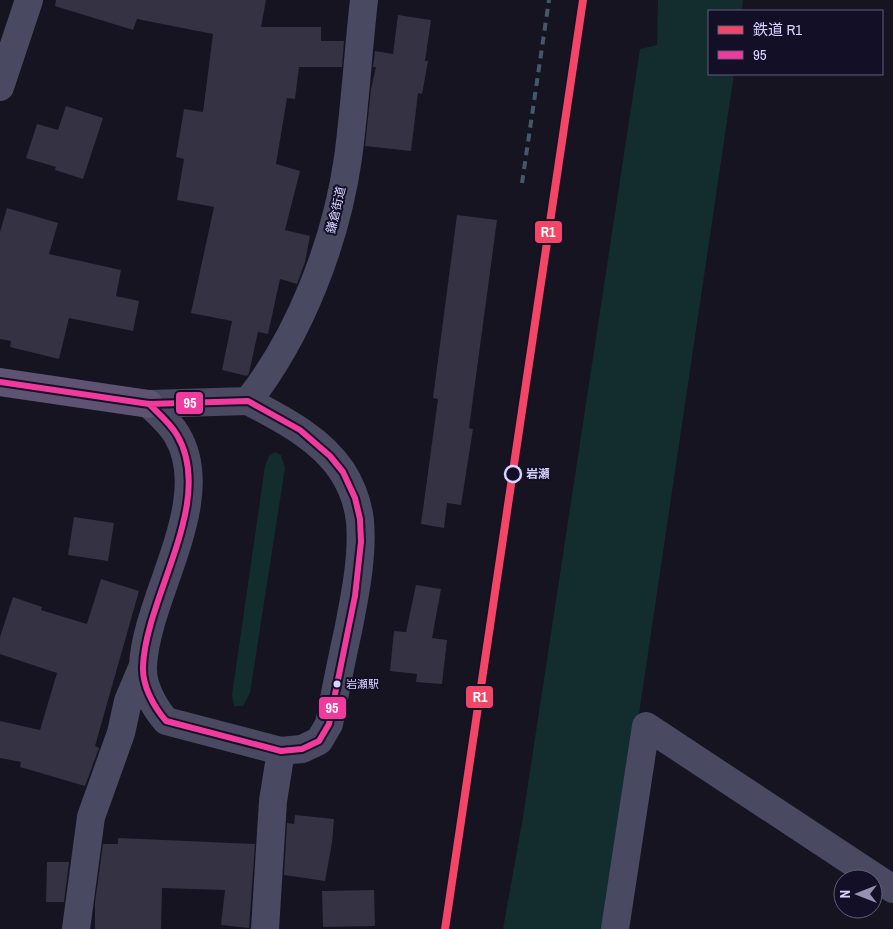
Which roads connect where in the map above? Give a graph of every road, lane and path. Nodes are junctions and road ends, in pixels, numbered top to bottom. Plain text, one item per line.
1 (29, 0) edge
2 (364, 0) edge
3 (0, 87) edge
4 (0, 382) edge
5 (248, 401) junction
6 (149, 404) junction
7 (142, 668) junction
8 (166, 721) junction
9 (122, 733) junction
10 (281, 751) junction
11 (893, 890) edge
12 (76, 929) edge
13 (266, 929) edge
14 (616, 929) edge

1 - 3 street
2 - 5 street, 鎌倉街道
4 - 6 main road
5 - 6 street
5 - 10 street
6 - 7 street
7 - 8 street
7 - 9 street
8 - 9 street
8 - 10 street
9 - 12 street
10 - 13 street
11 - 14 street

